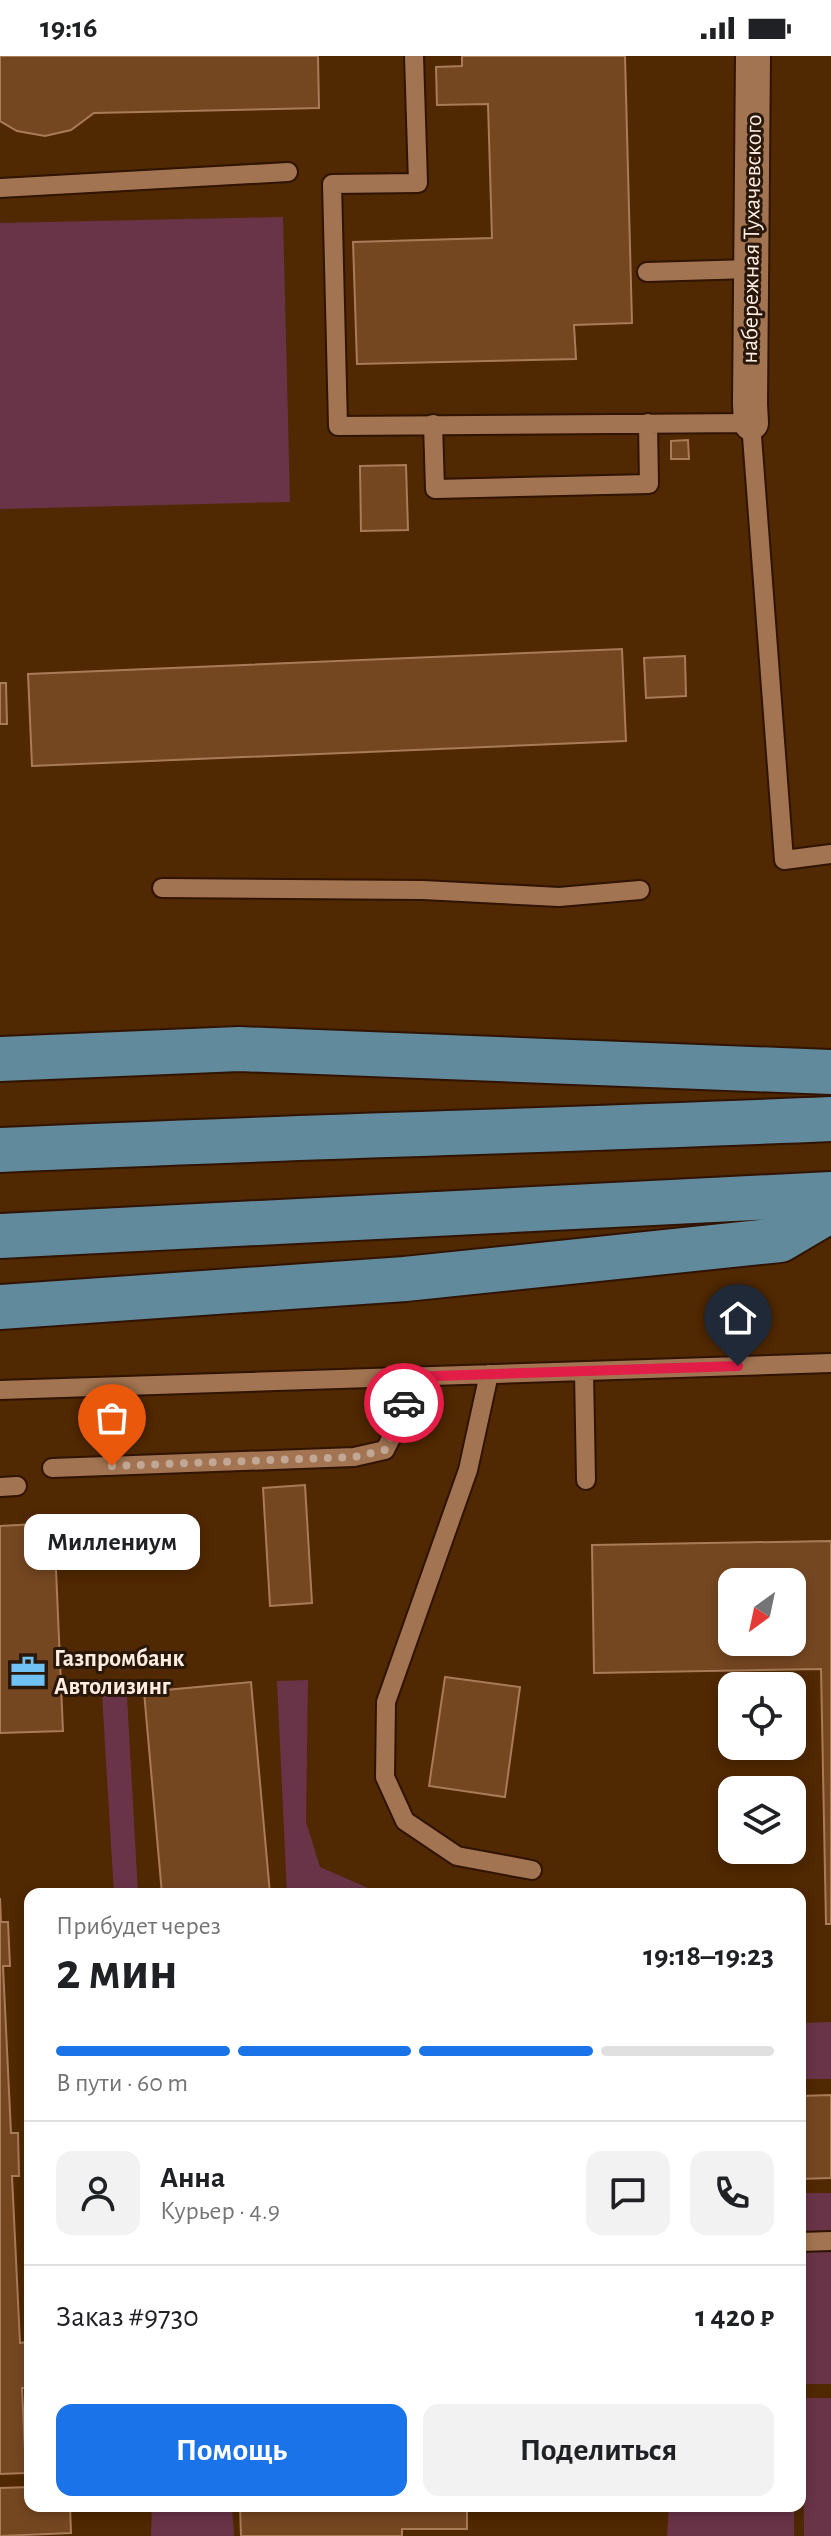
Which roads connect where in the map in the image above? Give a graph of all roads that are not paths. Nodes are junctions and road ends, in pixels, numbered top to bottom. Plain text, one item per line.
1 (414, 56) edge
2 (753, 56) edge
3 (288, 172) dead end
4 (0, 188) edge
5 (751, 269) junction
6 (647, 272) dead end
7 (648, 423) junction
8 (751, 423) junction
9 (433, 424) junction
10 (831, 854) edge
11 (162, 888) dead end
12 (640, 890) dead end
13 (0, 1059) edge
14 (831, 1072) edge
15 (831, 1119) edge
16 (0, 1150) edge
17 (831, 1194) edge
18 (831, 1210) edge
19 (0, 1236) edge
20 (0, 1307) edge
21 (831, 1363) edge
22 (584, 1372) junction
23 (489, 1374) junction
24 (405, 1377) junction
25 (0, 1390) edge
26 (52, 1468) dead end
27 (586, 1480) dead end
28 (532, 1870) dead end
29 (831, 2241) edge
30 (806, 2242) edge

1 - 9 lane
2 - 5 street, набережная Тухачевского
3 - 4 lane
5 - 6 lane
5 - 8 street, набережная Тухачевского
7 - 8 lane
7 - 9 lane
7 - 9 lane
8 - 10 lane
11 - 12 lane
13 - 14 main road
15 - 16 main road
17 - 19 main road
18 - 20 main road
21 - 22 lane
22 - 23 lane
22 - 27 lane
23 - 24 lane
23 - 28 lane
24 - 25 lane
24 - 26 lane
29 - 30 lane

